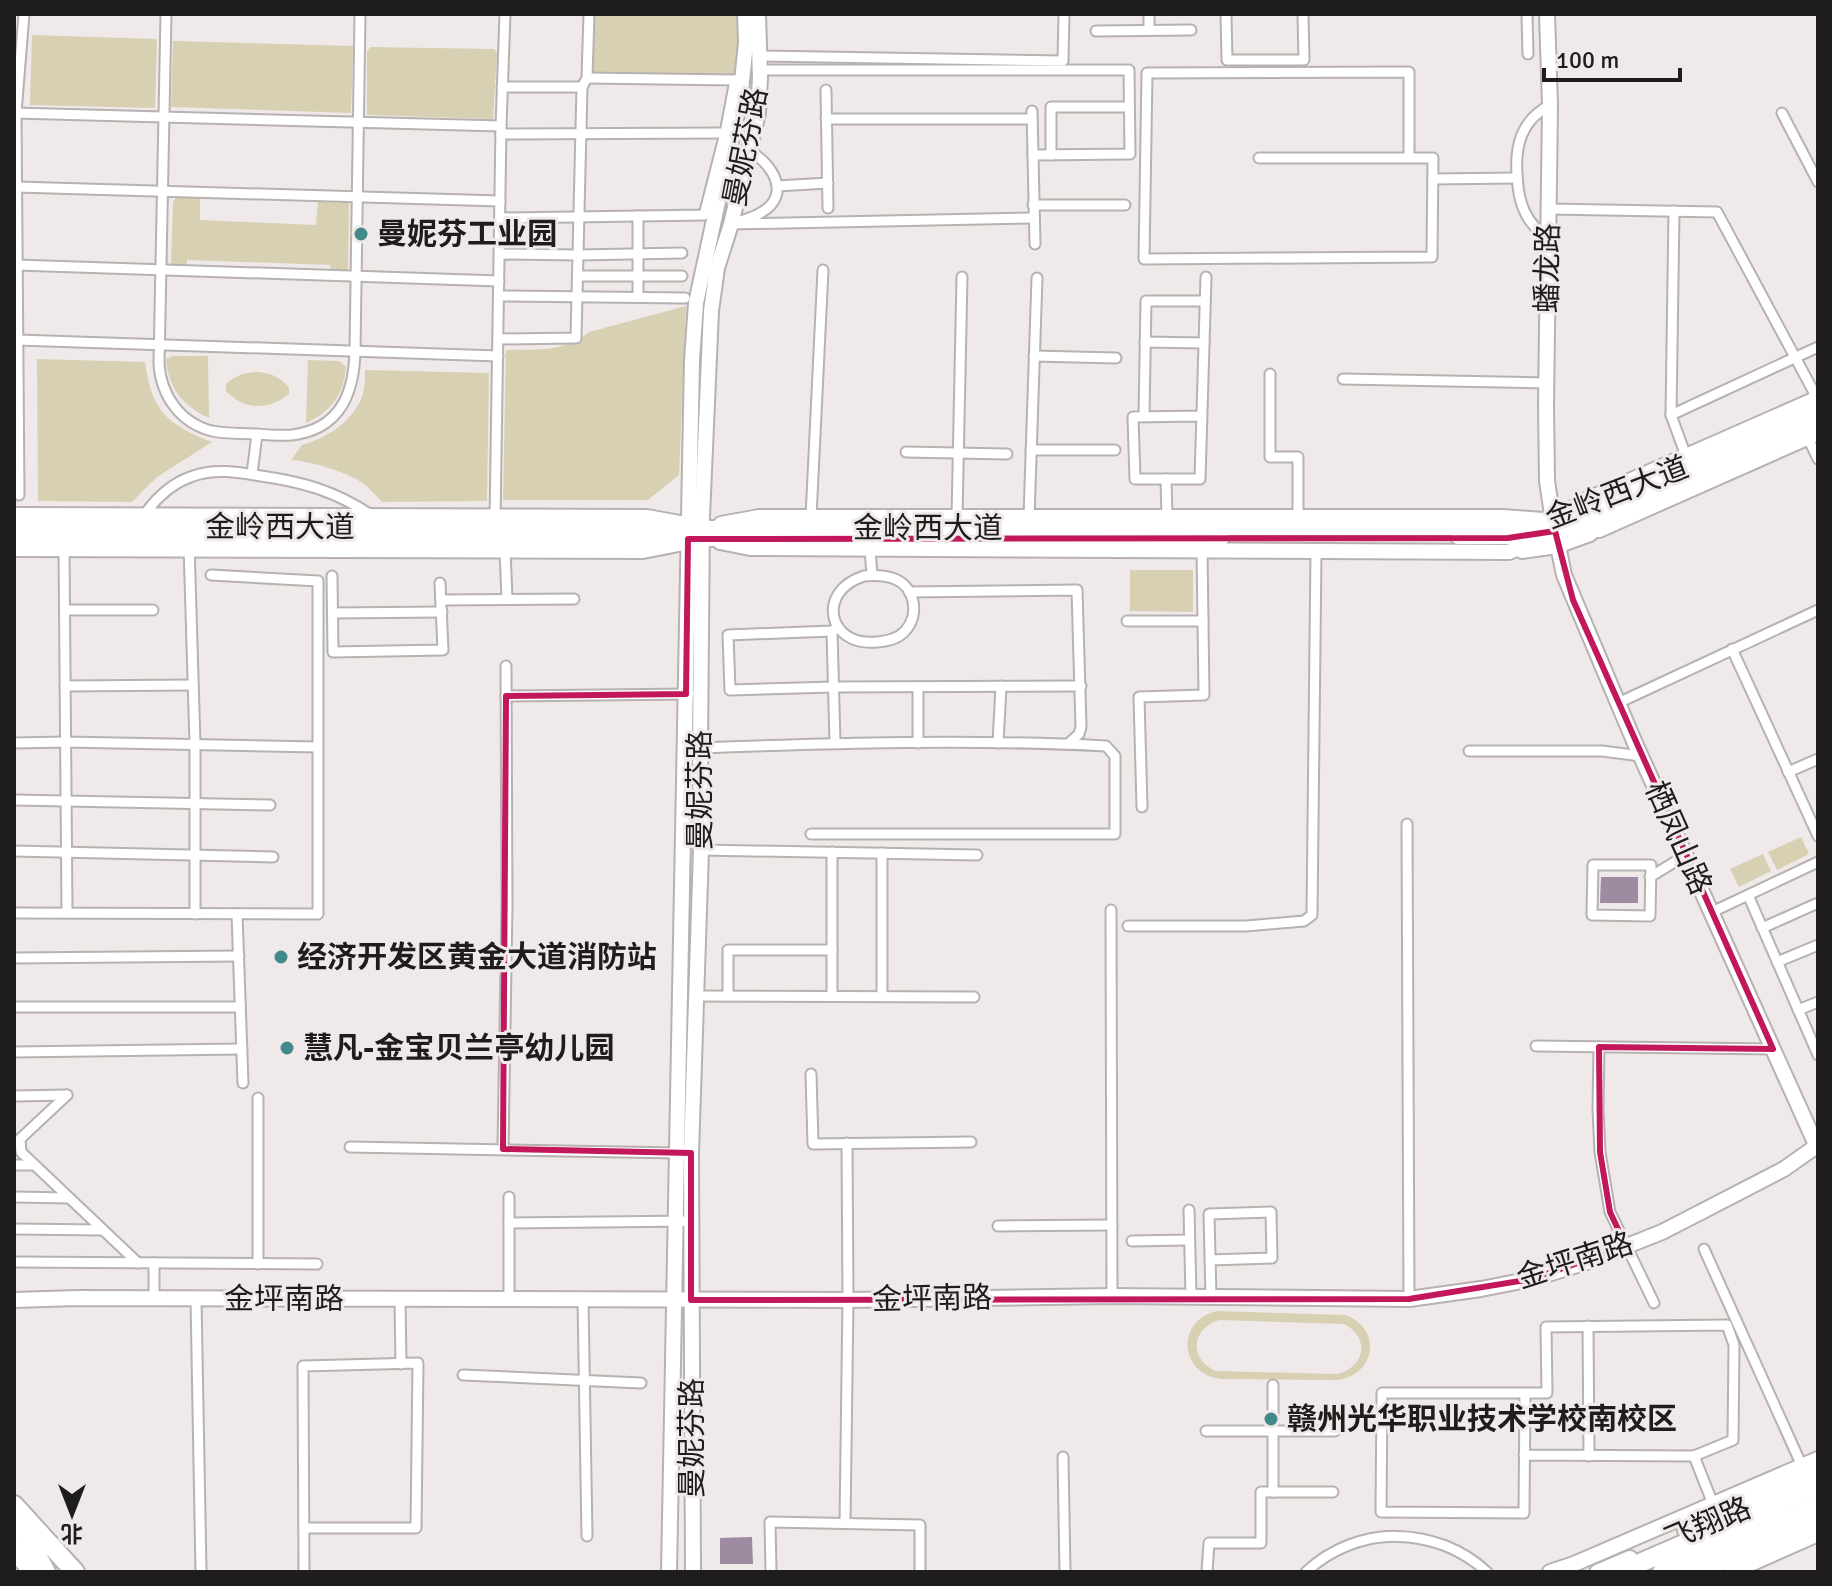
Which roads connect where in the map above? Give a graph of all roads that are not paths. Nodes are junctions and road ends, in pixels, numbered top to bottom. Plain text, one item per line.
1 (24, 14) edge
2 (166, 14) edge
3 (360, 14) edge
4 (505, 14) edge
5 (589, 14) edge
6 (745, 14) edge
7 (758, 14) edge
8 (1064, 14) edge
9 (1149, 14) edge
10 (1226, 14) edge
11 (1303, 14) edge
12 (1527, 14) edge
13 (1547, 14) edge
14 (1149, 30) junction
15 (1191, 30) dead end
16 (1096, 31) dead end
17 (1528, 54) dead end
18 (760, 63) junction
19 (585, 82) junction
20 (502, 87) junction
21 (826, 90) dead end
22 (1550, 105) junction
23 (1129, 107) junction
24 (15, 113) edge
25 (1782, 113) dead end
26 (163, 117) junction
27 (826, 119) junction
28 (359, 122) junction
29 (501, 130) junction
30 (581, 133) junction
31 (725, 133) junction
32 (750, 151) junction
33 (1033, 155) junction
34 (1051, 155) junction
35 (1259, 158) dead end
36 (1409, 158) junction
37 (1517, 178) junction
38 (1433, 179) junction
39 (1818, 182) edge
40 (828, 183) junction
41 (777, 186) junction
42 (17, 187) junction
43 (161, 191) junction
44 (358, 197) junction
45 (500, 201) junction
46 (1033, 205) junction
47 (1125, 205) dead end
48 (828, 208) dead end
49 (1549, 209) junction
50 (1674, 211) junction
51 (638, 216) junction
52 (579, 217) junction
53 (500, 218) junction
54 (1034, 218) junction
55 (731, 224) junction
56 (1549, 239) junction
57 (1035, 244) dead end
58 (682, 253) dead end
59 (500, 254) junction
60 (638, 254) junction
61 (578, 255) junction
62 (17, 265) junction
63 (160, 270) junction
64 (823, 270) dead end
65 (578, 276) junction
66 (638, 276) junction
67 (682, 276) dead end
68 (357, 277) junction
69 (962, 277) dead end
70 (1206, 277) dead end
71 (1037, 278) dead end
72 (499, 281) junction
73 (499, 296) junction
74 (577, 297) junction
75 (638, 297) junction
76 (685, 298) dead end
77 (1205, 301) junction
78 (499, 339) junction
79 (18, 340) junction
80 (1145, 342) junction
81 (1204, 343) junction
82 (159, 345) junction
83 (1818, 347) edge
84 (355, 351) junction
85 (498, 356) junction
86 (1034, 356) junction
87 (1116, 358) dead end
88 (1795, 358) junction
89 (1270, 374) dead end
90 (1343, 379) dead end
91 (1546, 383) junction
92 (1818, 402) edge
93 (1671, 415) junction
94 (1144, 416) junction
95 (1202, 416) junction
96 (1818, 423) edge
97 (257, 434) junction
98 (1813, 435) edge
99 (1031, 450) junction
100 (1115, 450) dead end
101 (906, 452) dead end
102 (958, 453) junction
103 (1007, 454) dead end
104 (1686, 456) junction
105 (1818, 459) edge
106 (252, 474) junction
107 (1166, 479) junction
108 (19, 495) dead end
109 (145, 514) junction
110 (14, 515) edge
111 (371, 515) junction
112 (811, 517) junction
113 (957, 517) junction
114 (1029, 517) junction
115 (1167, 517) junction
116 (1298, 517) junction
117 (495, 522) junction
118 (14, 526) edge
119 (1554, 527) junction
120 (694, 533) junction
121 (14, 537) edge
122 (64, 543) junction
123 (189, 543) junction
124 (14, 549) edge
125 (870, 549) junction
126 (505, 550) junction
127 (1202, 550) junction
128 (1316, 551) junction
129 (211, 575) dead end
130 (872, 575) junction
131 (332, 576) dead end
132 (440, 583) dead end
133 (909, 592) junction
134 (507, 599) junction
135 (574, 599) dead end
136 (441, 600) junction
137 (65, 610) junction
138 (153, 610) dead end
139 (1818, 610) edge
140 (442, 612) junction
141 (333, 613) junction
142 (1127, 621) dead end
143 (1203, 621) junction
144 (835, 629) junction
145 (1732, 649) junction
146 (506, 666) dead end
147 (193, 685) junction
148 (65, 686) junction
149 (1001, 686) junction
150 (1081, 686) junction
151 (834, 687) junction
152 (918, 687) junction
153 (693, 694) junction
154 (506, 696) junction
155 (1618, 703) junction
156 (65, 742) junction
157 (14, 743) edge
158 (835, 743) junction
159 (918, 743) junction
160 (998, 743) junction
161 (195, 744) junction
162 (1068, 744) junction
163 (317, 747) junction
164 (700, 748) junction
165 (1469, 751) dead end
166 (1641, 756) junction
167 (1818, 759) edge
168 (1788, 772) junction
169 (14, 800) edge
170 (65, 801) junction
171 (195, 804) junction
172 (270, 805) dead end
173 (1142, 807) dead end
174 (1407, 824) dead end
175 (811, 834) dead end
176 (1818, 836) edge
177 (701, 850) junction
178 (14, 851) edge
179 (66, 852) junction
180 (832, 852) junction
181 (882, 853) junction
182 (195, 855) junction
183 (977, 855) dead end
184 (1686, 855) junction
185 (273, 857) dead end
186 (1818, 862) edge
187 (1650, 877) junction
188 (1748, 895) junction
189 (1818, 903) edge
190 (1111, 910) dead end
191 (67, 911) junction
192 (1712, 912) junction
193 (14, 913) edge
194 (195, 914) junction
195 (237, 914) junction
196 (1128, 926) dead end
197 (1762, 928) junction
198 (1818, 945) edge
199 (832, 950) junction
200 (239, 956) junction
201 (14, 958) edge
202 (1777, 962) junction
203 (696, 996) junction
204 (728, 996) junction
205 (832, 996) junction
206 (882, 996) junction
207 (974, 997) dead end
208 (1818, 1002) edge
209 (14, 1007) edge
210 (240, 1007) junction
211 (1798, 1010) junction
212 (1536, 1046) dead end
213 (1599, 1047) junction
214 (242, 1049) junction
215 (1773, 1049) junction
216 (14, 1052) edge
217 (1818, 1055) edge
218 (811, 1074) dead end
219 (243, 1083) dead end
220 (14, 1096) edge
221 (258, 1098) dead end
222 (14, 1131) edge
223 (28, 1131) junction
224 (971, 1142) dead end
225 (847, 1143) junction
226 (350, 1147) dead end
227 (1818, 1147) edge
228 (503, 1149) junction
229 (684, 1153) junction
230 (14, 1165) edge
231 (34, 1165) junction
232 (14, 1197) edge
233 (509, 1197) dead end
234 (69, 1198) junction
235 (1189, 1210) dead end
236 (683, 1221) junction
237 (509, 1223) junction
238 (1112, 1225) junction
239 (998, 1226) dead end
240 (14, 1229) edge
241 (103, 1230) junction
242 (1189, 1240) junction
243 (1132, 1241) dead end
244 (1626, 1246) junction
245 (1704, 1249) dead end
246 (1210, 1260) junction
247 (14, 1262) edge
248 (138, 1263) junction
249 (154, 1263) junction
250 (258, 1264) junction
251 (317, 1264) dead end
252 (1112, 1296) junction
253 (1191, 1297) junction
254 (1211, 1298) junction
255 (154, 1299) junction
256 (196, 1299) junction
257 (1409, 1299) junction
258 (14, 1300) edge
259 (400, 1300) junction
260 (509, 1300) junction
261 (583, 1300) junction
262 (674, 1300) junction
263 (691, 1300) junction
264 (848, 1300) junction
265 (1654, 1303) dead end
266 (1588, 1326) junction
267 (401, 1364) junction
268 (463, 1375) dead end
269 (584, 1380) junction
270 (641, 1383) dead end
271 (1273, 1385) dead end
272 (1525, 1393) junction
273 (1206, 1431) dead end
274 (1273, 1431) junction
275 (1335, 1431) dead end
276 (1524, 1455) junction
277 (1589, 1456) junction
278 (1694, 1456) junction
279 (1063, 1457) dead end
280 (1818, 1459) edge
281 (1810, 1468) edge
282 (1818, 1477) edge
283 (1818, 1486) edge
284 (1273, 1492) junction
285 (1333, 1492) dead end
286 (1713, 1504) junction
287 (14, 1505) edge
288 (1818, 1505) edge
289 (1818, 1515) edge
290 (1818, 1522) edge
291 (845, 1523) junction
292 (14, 1524) edge
293 (304, 1528) junction
294 (1818, 1534) edge
295 (587, 1536) dead end
296 (14, 1549) edge
297 (1621, 1566) edge
298 (1729, 1566) edge
299 (33, 1572) edge
300 (46, 1572) edge
301 (75, 1572) edge
302 (201, 1572) edge
303 (304, 1572) edge
304 (669, 1572) edge
305 (693, 1572) edge
306 (771, 1572) edge
307 (920, 1572) edge
308 (1065, 1572) edge
309 (1207, 1572) edge
310 (1306, 1572) edge
311 (1487, 1572) edge
312 (1550, 1572) edge
313 (1597, 1572) edge
314 (1662, 1572) edge
315 (1687, 1572) edge
316 (1695, 1572) edge

1 - 24 street
2 - 26 street
3 - 28 street
4 - 20 street
5 - 19 street
6 - 120 street, 曼妮芬路
7 - 18 street, 曼妮芬路
8 - 18 street
9 - 14 street
10 - 11 street
12 - 17 street
13 - 22 street, 蟠龙路
14 - 15 street
14 - 16 street
18 - 23 street
18 - 32 street, 曼妮芬路
19 - 20 street
19 - 30 street
19 - 31 street
20 - 29 street
21 - 27 street
22 - 37 street
22 - 49 street, 蟠龙路
23 - 34 street
23 - 34 street
24 - 26 street
24 - 42 street
25 - 39 street
26 - 28 street
26 - 43 street
27 - 33 street
27 - 40 street
28 - 29 street
28 - 44 street
29 - 30 street
29 - 45 street
30 - 31 street
30 - 52 street
31 - 51 street
32 - 41 street
32 - 55 street, 曼妮芬路
33 - 34 street
33 - 46 street
35 - 36 street
36 - 38 street
36 - 38 street
37 - 38 street
37 - 56 street
40 - 41 street
40 - 48 street
41 - 55 street
42 - 43 street
42 - 62 street
43 - 44 street
43 - 63 street
44 - 45 street
44 - 68 street
45 - 53 street
46 - 47 street
46 - 54 street
49 - 50 street
49 - 56 street, 蟠龙路
50 - 88 street
50 - 93 street
51 - 52 street
51 - 60 street
52 - 53 street
52 - 61 street
53 - 59 street
54 - 55 street
54 - 57 street
55 - 120 street, 曼妮芬路
56 - 91 street, 蟠龙路
58 - 60 street
59 - 61 street
59 - 72 street
60 - 61 street
60 - 66 street
61 - 65 street
62 - 63 street
62 - 79 street
63 - 68 street
63 - 82 street
64 - 112 street
65 - 66 street
65 - 74 street
66 - 67 street
66 - 75 street
68 - 72 street
68 - 84 street
69 - 102 street
70 - 77 street
71 - 86 street
72 - 73 street
73 - 74 street
73 - 78 street
74 - 75 street
74 - 78 street
75 - 76 street
77 - 80 street
77 - 81 street
78 - 85 street
79 - 82 street
79 - 108 street
80 - 81 street
80 - 94 street
81 - 95 street
82 - 84 street
82 - 97 street
83 - 88 street
84 - 85 street
84 - 97 street
85 - 117 street
86 - 87 street
86 - 99 street
88 - 92 street
88 - 93 street
89 - 116 street
90 - 91 street
91 - 119 street, 蟠龙路
92 - 104 street
92 - 119 street, 金岭西大道
93 - 104 street
94 - 95 street
94 - 107 street
95 - 107 street
96 - 119 street, 金岭西大道
97 - 106 street
98 - 105 street
98 - 119 street
99 - 100 street
99 - 114 street
101 - 102 street
102 - 103 street
102 - 113 street
104 - 119 street
106 - 109 street
106 - 111 street
107 - 115 street
109 - 110 street
109 - 111 street
111 - 117 street
112 - 113 street
112 - 120 street
113 - 114 street
114 - 115 street
115 - 116 street
116 - 119 street
117 - 118 street, 金岭西大道
117 - 120 street, 金岭西大道
117 - 120 street
119 - 120 street, 金岭西大道
119 - 128 street
119 - 155 street, 栖凤山路
120 - 123 street, 金岭西大道
120 - 125 street
120 - 126 street
120 - 153 street, 曼妮芬路
121 - 122 street, 金岭西大道
122 - 123 street, 金岭西大道
122 - 124 street
122 - 137 street
123 - 126 street
123 - 147 street
125 - 127 street
125 - 130 street
126 - 134 street
127 - 128 street
127 - 143 street
128 - 196 street
129 - 163 street
130 - 133 street
130 - 144 street
131 - 141 street
132 - 136 street
133 - 144 street
133 - 150 street
134 - 135 street
134 - 136 street
136 - 140 street
137 - 138 street
137 - 148 street
139 - 145 street
140 - 141 street
140 - 141 street
142 - 143 street
143 - 173 street
144 - 151 street
144 - 151 street
145 - 155 street
145 - 168 street
146 - 154 street
147 - 148 street
147 - 161 street
148 - 156 street
149 - 150 street
149 - 152 street
149 - 160 street
150 - 162 street
151 - 152 street
151 - 158 street
152 - 159 street
153 - 154 street
153 - 164 street, 曼妮芬路
153 - 229 street, 曼妮芬路
154 - 228 street
155 - 166 street, 栖凤山路
156 - 157 street
156 - 161 street
156 - 170 street
158 - 159 street
158 - 164 street
159 - 160 street
160 - 162 street
161 - 163 street
161 - 171 street
162 - 175 street
163 - 195 street
164 - 177 street, 曼妮芬路
165 - 166 street
166 - 184 street, 栖凤山路
167 - 168 street
168 - 176 street
169 - 170 street
170 - 171 street
170 - 179 street
171 - 172 street
171 - 182 street
174 - 257 street
177 - 180 street
177 - 203 street, 曼妮芬路
178 - 179 street
179 - 182 street
179 - 191 street
180 - 181 street
180 - 199 street
181 - 183 street
181 - 206 street
182 - 185 street
182 - 194 street
184 - 187 street
184 - 192 street, 栖凤山路
186 - 188 street
187 - 187 street
188 - 192 street
188 - 197 street
189 - 197 street
190 - 238 street
191 - 193 street
191 - 194 street
192 - 215 street, 栖凤山路
194 - 195 street
195 - 200 street
197 - 202 street
198 - 202 street
199 - 204 street
199 - 205 street
200 - 201 street
200 - 210 street
202 - 211 street
203 - 204 street
203 - 229 street, 曼妮芬路
204 - 205 street
205 - 206 street
206 - 207 street
208 - 211 street
209 - 210 street
210 - 214 street
211 - 217 street
212 - 213 street
213 - 215 street
213 - 244 street
214 - 216 street
214 - 219 street
215 - 227 street, 栖凤山路
218 - 225 street
220 - 223 street
221 - 250 street
222 - 223 street
223 - 231 street
224 - 225 street
225 - 264 street
226 - 228 street
227 - 244 street, 金坪南路
228 - 229 street
229 - 236 street, 曼妮芬路
230 - 231 street
231 - 234 street
232 - 234 street
233 - 237 street
234 - 241 street
235 - 242 street
236 - 237 street
236 - 262 street, 曼妮芬路
236 - 263 street, 曼妮芬路
237 - 260 street
238 - 239 street
238 - 252 street
240 - 241 street
241 - 248 street
242 - 243 street
242 - 253 street
244 - 257 street, 金坪南路
244 - 265 street
245 - 281 street
246 - 246 street
246 - 254 street
247 - 248 street
248 - 249 street
249 - 250 street
249 - 255 street
250 - 251 street
252 - 253 street, 金坪南路
252 - 264 street, 金坪南路
253 - 254 street, 金坪南路
254 - 257 street, 金坪南路
255 - 256 street, 金坪南路
255 - 258 street, 金坪南路
256 - 259 street, 金坪南路
256 - 302 street
259 - 260 street, 金坪南路
259 - 267 street
260 - 261 street, 金坪南路
261 - 262 street, 金坪南路
261 - 269 street
262 - 263 street, 金坪南路
262 - 304 street, 曼妮芬路
263 - 264 street, 金坪南路
263 - 305 street, 曼妮芬路
264 - 291 street
266 - 272 street
266 - 277 street
266 - 278 street
267 - 293 street
267 - 293 street
268 - 269 street
269 - 270 street
269 - 295 street
271 - 274 street
272 - 276 street
272 - 276 street
273 - 274 street
274 - 275 street
274 - 284 street
276 - 277 street
277 - 278 street
278 - 286 street
279 - 308 street
280 - 281 street
281 - 286 street
281 - 297 highway
282 - 297 street, 飞翔路
283 - 297 highway
284 - 285 street
284 - 309 street
286 - 312 street
287 - 301 highway
288 - 314 highway
289 - 315 street, 飞翔路
290 - 298 highway
291 - 306 street
291 - 307 street
292 - 300 highway
293 - 303 street
294 - 298 street
296 - 299 highway
297 - 313 street, 飞翔路
298 - 316 highway
310 - 311 street

